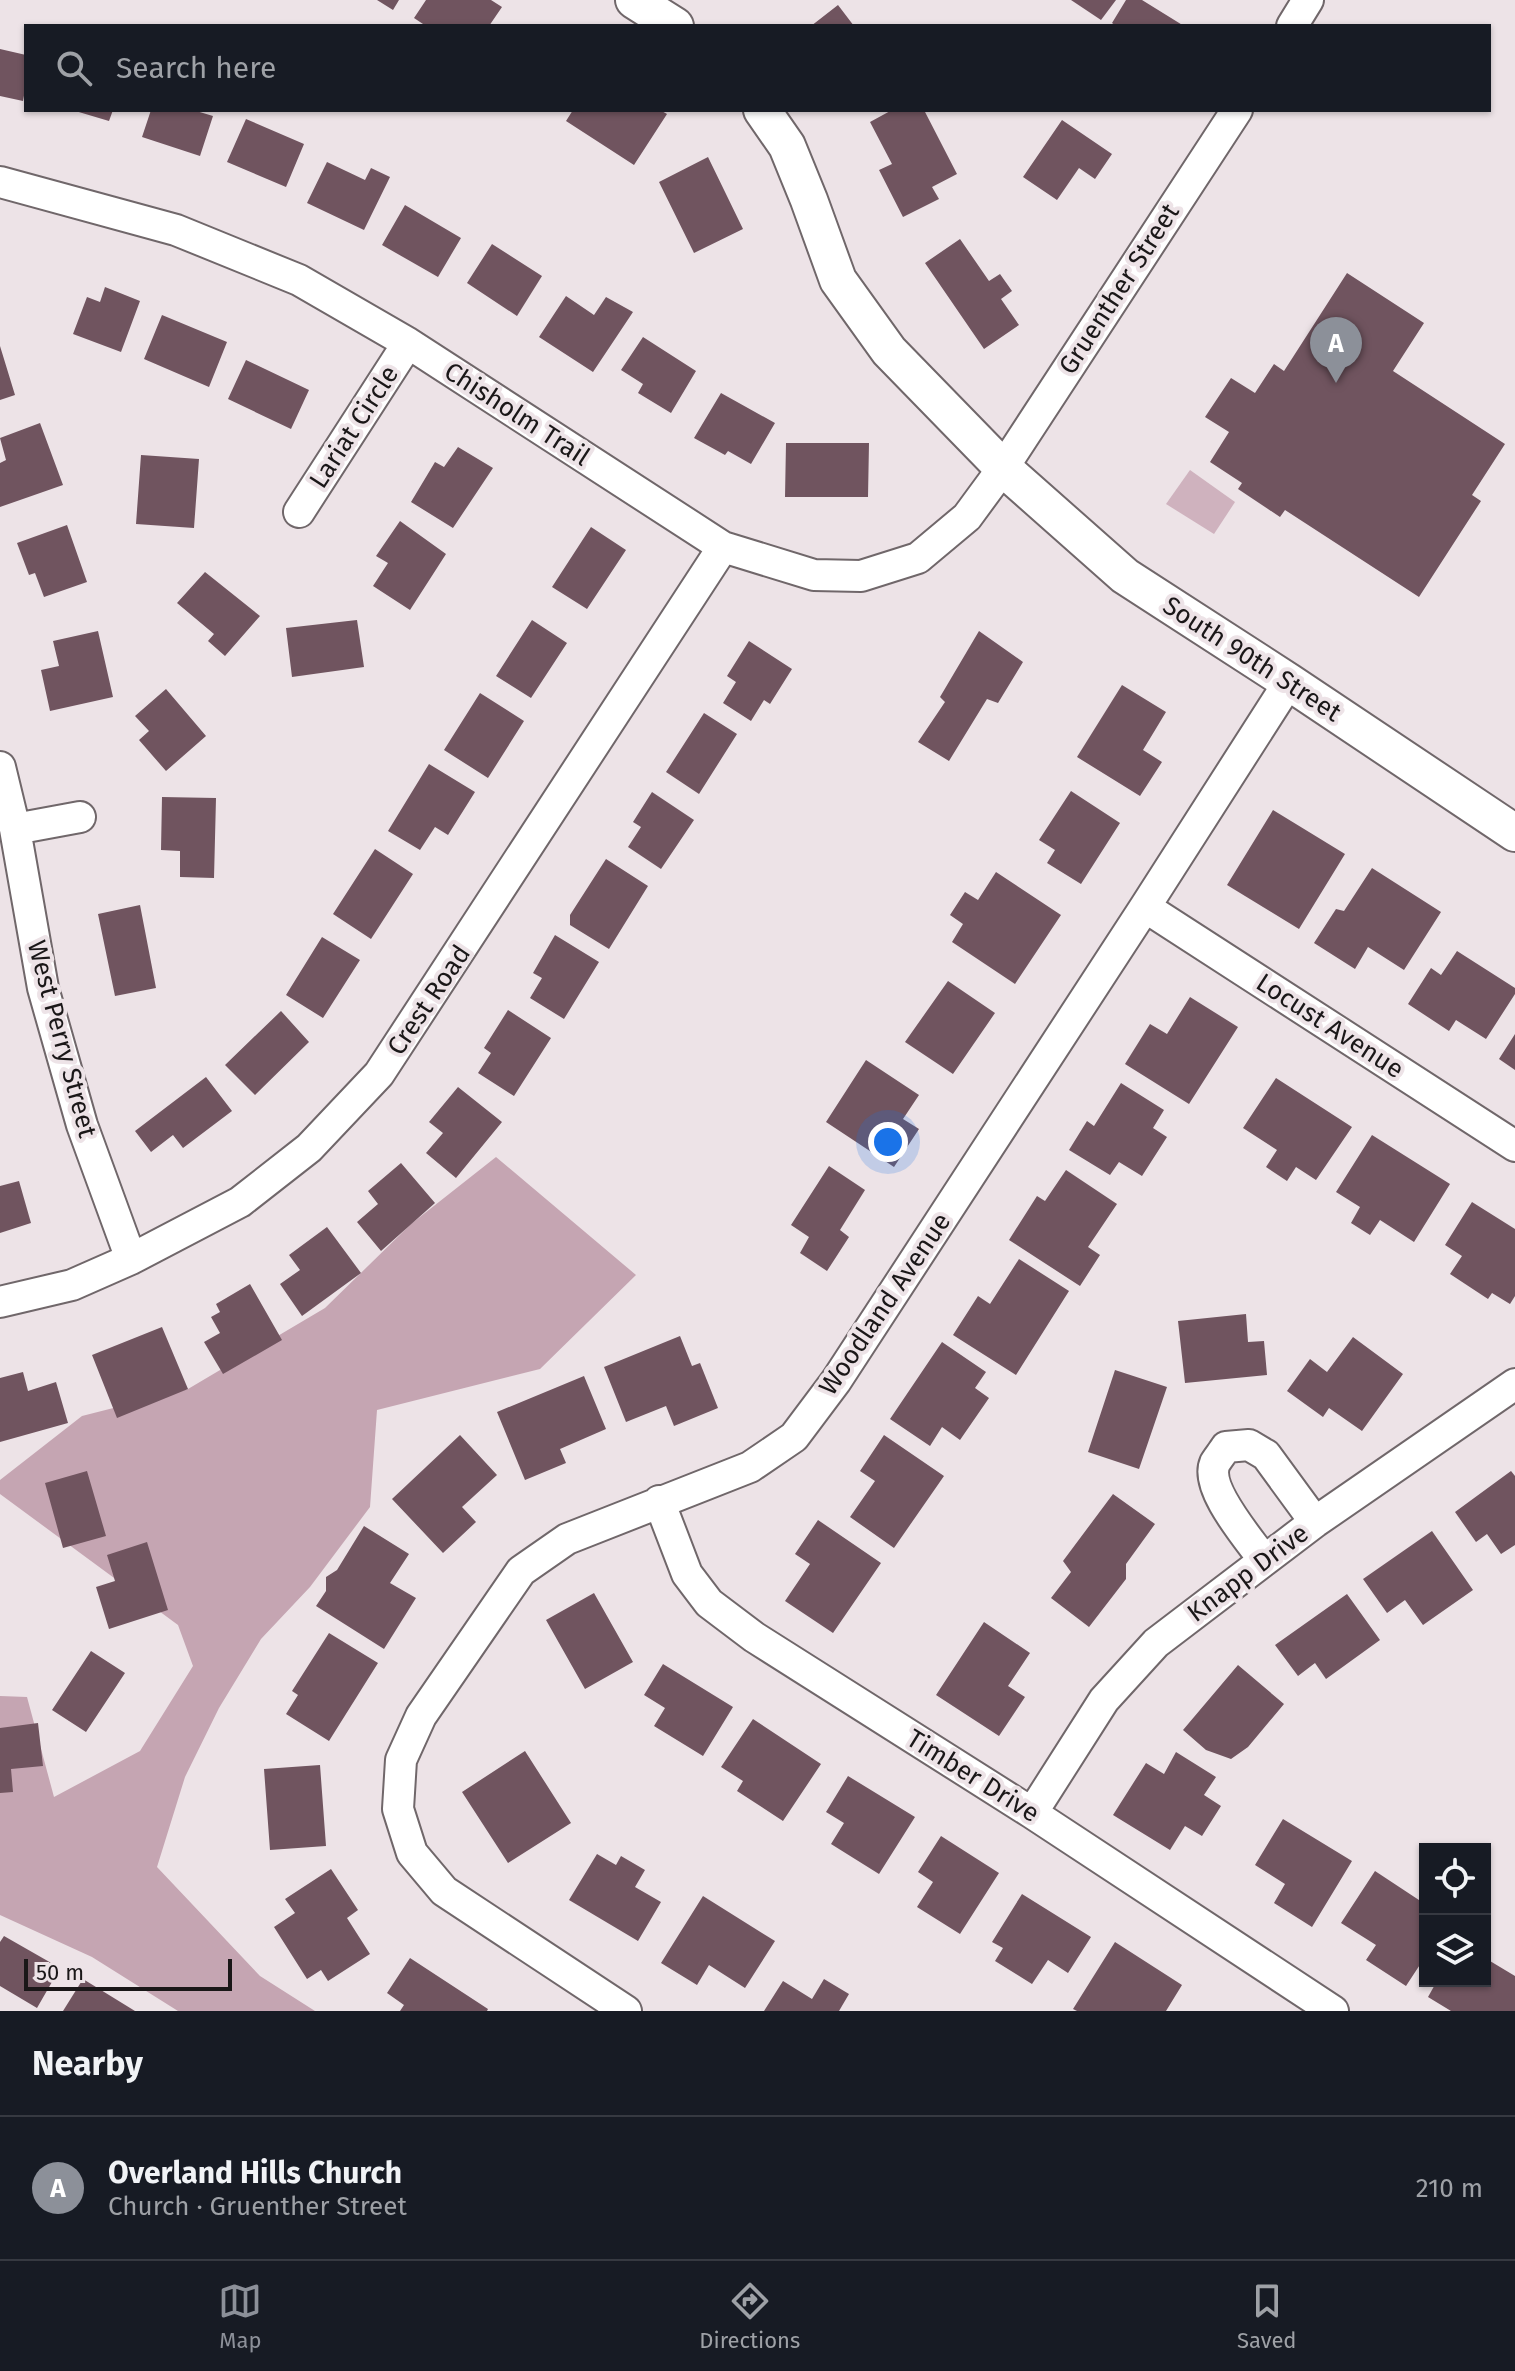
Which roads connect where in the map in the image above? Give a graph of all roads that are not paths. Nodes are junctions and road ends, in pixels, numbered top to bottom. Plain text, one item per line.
1 (634, 0) edge
2 (672, 24) edge
3 (763, 112) edge
4 (1236, 112) edge
5 (0, 182) edge
6 (408, 343) junction
7 (1003, 468) junction
8 (299, 512) dead end
9 (723, 547) junction
10 (1289, 682) junction
11 (0, 767) edge
12 (80, 817) dead end
13 (15, 829) junction
14 (1515, 833) edge
15 (1145, 907) junction
16 (1515, 1146) edge
17 (131, 1259) junction
18 (0, 1302) edge
19 (1515, 1384) edge
20 (659, 1501) junction
21 (1315, 1522) junction
22 (1263, 1559) junction
23 (1032, 1813) junction
24 (626, 2011) edge
25 (1333, 2011) edge

1 - 2 street
3 - 7 street, South 90th Street
4 - 7 street, Gruenther Street
5 - 6 street, Chisholm Trail
6 - 8 street, Lariat Circle
6 - 9 street, Chisholm Trail
7 - 9 street, Chisholm Trail
7 - 10 street, South 90th Street
9 - 17 street, Crest Road
10 - 14 street, South 90th Street
10 - 15 street, Woodland Avenue
11 - 13 street, West Perry Street
12 - 13 street
13 - 17 street, West Perry Street
15 - 16 street, Locust Avenue
15 - 20 street, Woodland Avenue
17 - 18 street, Crest Road
19 - 21 street, Knapp Drive
20 - 23 street, Timber Drive
20 - 24 street, Woodland Avenue
21 - 22 street, Knapp Drive
21 - 22 street
22 - 23 street, Knapp Drive
23 - 25 street, Timber Drive

